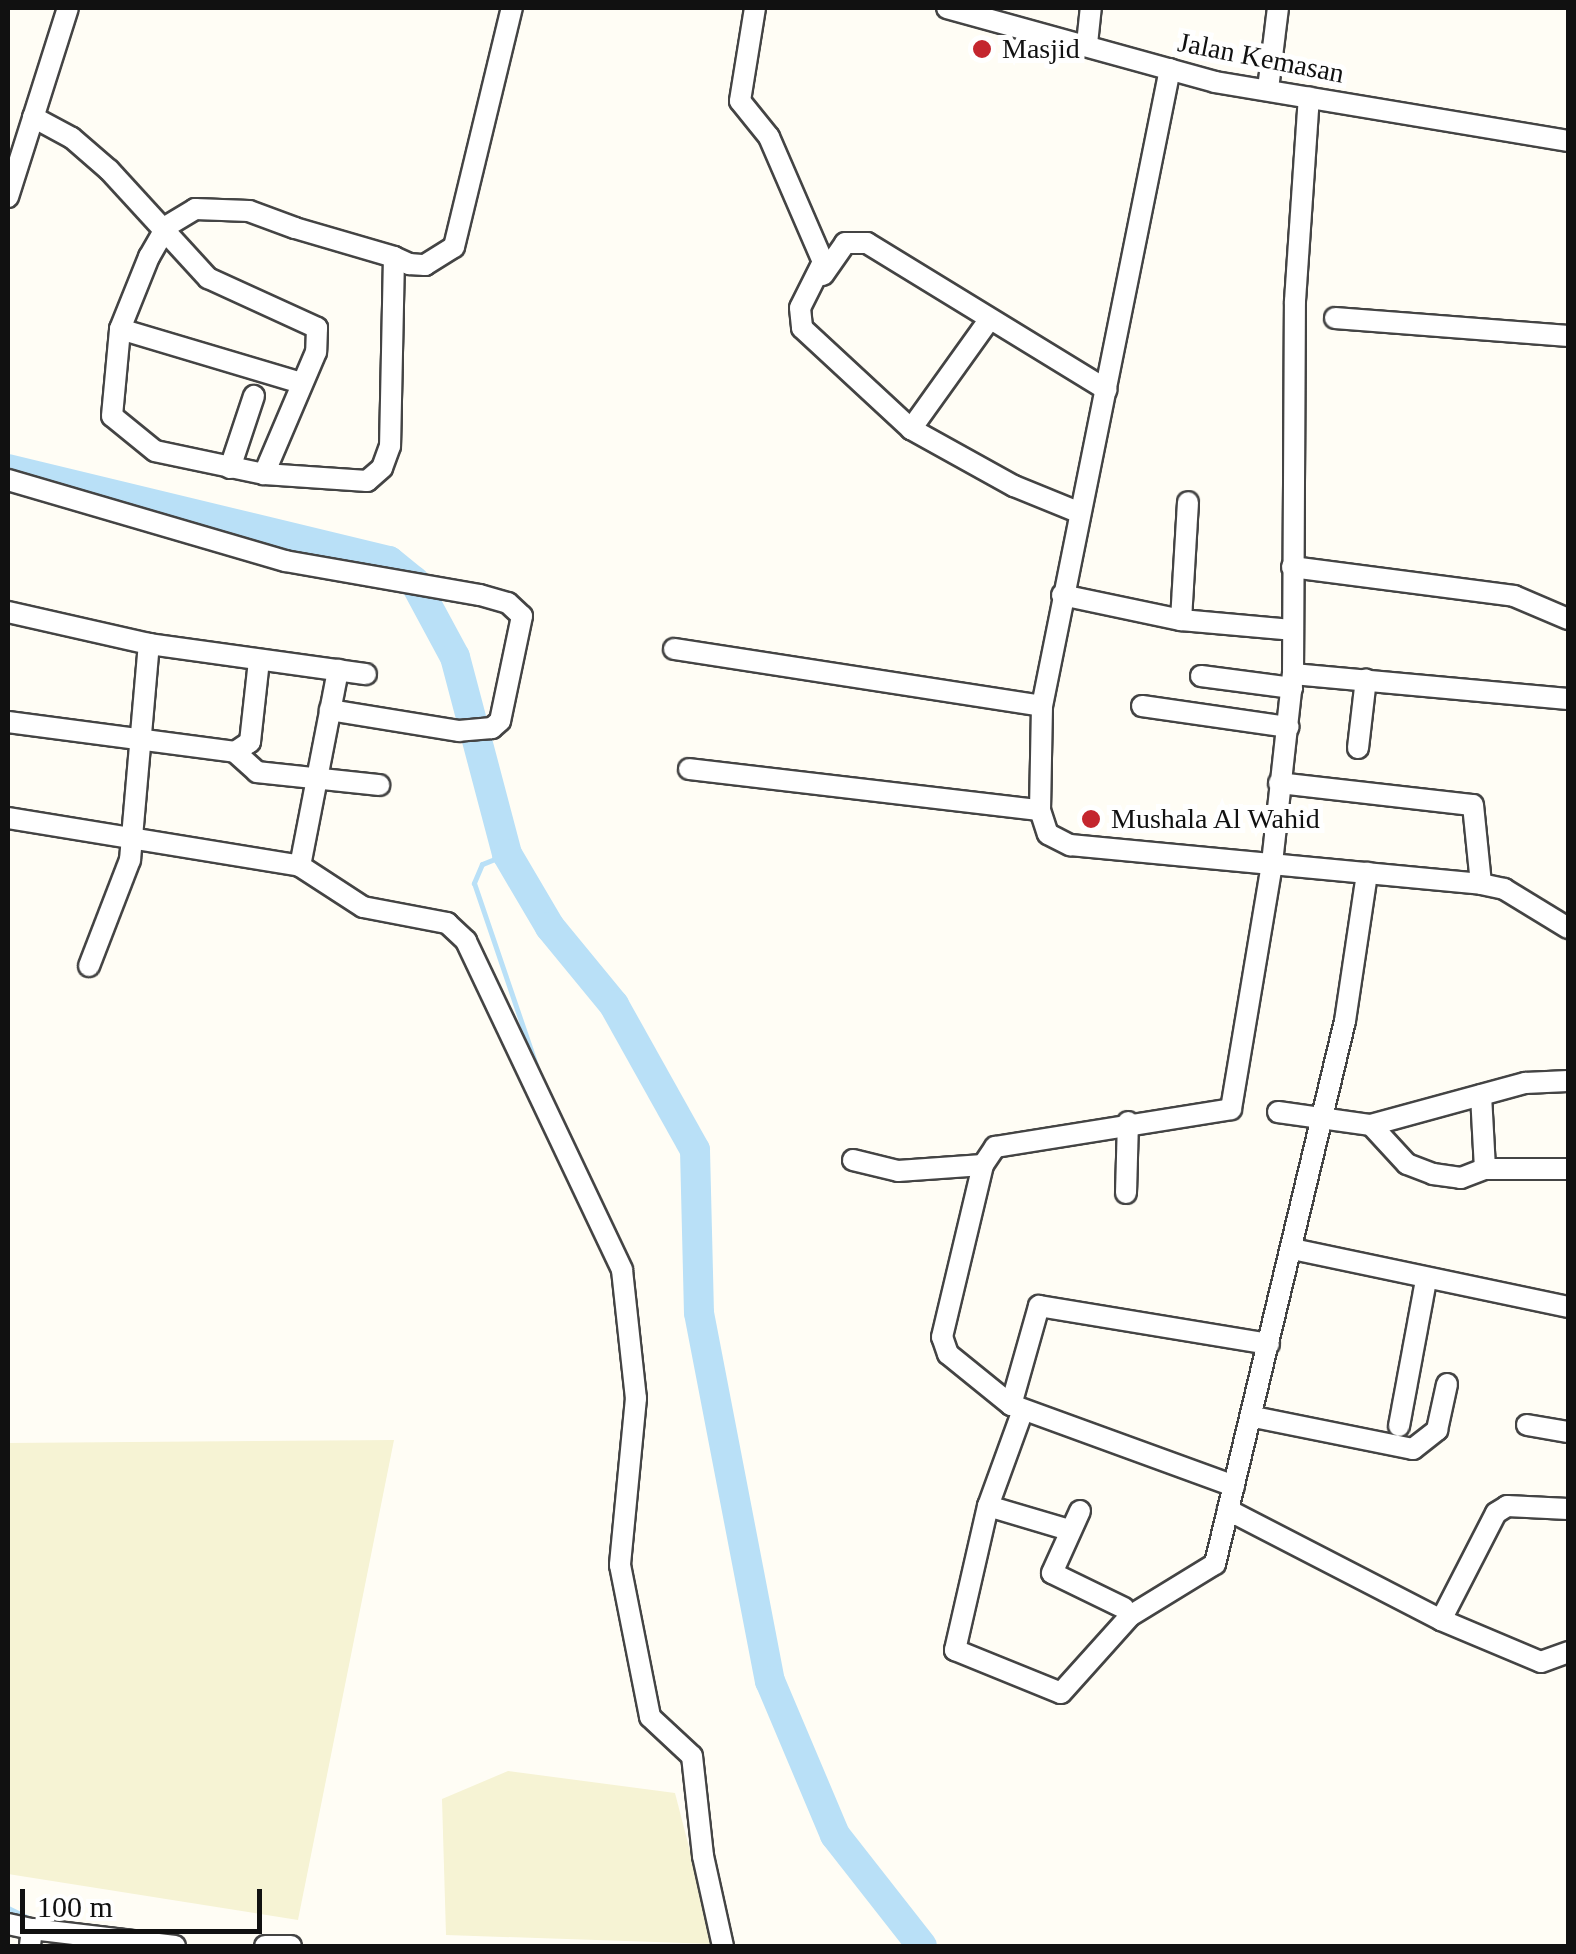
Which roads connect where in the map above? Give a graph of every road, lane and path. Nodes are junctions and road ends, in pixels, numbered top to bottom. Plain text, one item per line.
1 (68, 8) edge
2 (512, 8) edge
3 (755, 8) edge
4 (947, 8) edge
5 (1090, 8) edge
6 (1278, 8) edge
7 (1087, 44) junction
8 (1170, 70) junction
9 (1268, 89) junction
10 (1309, 97) junction
11 (32, 117) junction
12 (1568, 141) edge
13 (8, 197) edge
14 (167, 226) junction
15 (394, 258) junction
16 (821, 276) junction
17 (1335, 318) dead end
18 (989, 320) junction
19 (120, 330) junction
20 (1568, 336) edge
21 (298, 382) junction
22 (1108, 390) junction
23 (254, 396) dead end
24 (911, 429) junction
25 (230, 468) junction
26 (264, 474) junction
27 (8, 480) edge
28 (1188, 502) dead end
29 (1080, 513) junction
30 (1292, 567) junction
31 (1062, 595) junction
32 (8, 612) edge
33 (1568, 619) edge
34 (1181, 620) junction
35 (1292, 630) junction
36 (149, 644) junction
37 (674, 649) dead end
38 (258, 660) junction
39 (338, 670) junction
40 (366, 674) dead end
41 (1201, 676) dead end
42 (1366, 680) junction
43 (1292, 681) junction
44 (1568, 700) edge
45 (1042, 706) junction
46 (1142, 706) dead end
47 (330, 710) junction
48 (8, 722) edge
49 (1288, 727) junction
50 (143, 743) junction
51 (1358, 748) dead end
52 (235, 752) junction
53 (689, 769) dead end
54 (317, 778) junction
55 (1279, 784) junction
56 (379, 785) dead end
57 (1040, 810) junction
58 (8, 818) edge
59 (132, 836) junction
60 (1272, 863) junction
61 (300, 866) junction
62 (1367, 873) junction
63 (1481, 884) junction
64 (1568, 928) edge
65 (89, 966) dead end
66 (1568, 1081) edge
67 (1481, 1095) junction
68 (1278, 1112) dead end
69 (1322, 1119) junction
70 (1128, 1122) junction
71 (1371, 1126) junction
72 (853, 1160) dead end
73 (983, 1165) junction
74 (1485, 1169) junction
75 (1568, 1169) edge
76 (1126, 1193) dead end
77 (1292, 1248) junction
78 (1426, 1280) junction
79 (1568, 1307) edge
80 (1268, 1344) junction
81 (1447, 1384) dead end
82 (1017, 1407) junction
83 (1254, 1417) junction
84 (1527, 1425) dead end
85 (1399, 1426) dead end
86 (1568, 1432) edge
87 (1234, 1486) junction
88 (988, 1506) junction
89 (1568, 1509) edge
90 (1228, 1510) junction
91 (1124, 1608) dead end
92 (1442, 1620) junction
93 (1568, 1652) edge
94 (8, 1924) edge
95 (31, 1938) edge
96 (174, 1946) edge
97 (265, 1946) edge
98 (291, 1946) edge
99 (723, 1946) edge

1 - 11 street
2 - 15 street
3 - 16 street
4 - 7 street, Jalan Kemasan
5 - 7 street
6 - 9 street
7 - 8 street, Jalan Kemasan
8 - 9 street, Jalan Kemasan
8 - 22 street
9 - 10 street, Jalan Kemasan
10 - 12 street, Jalan Kemasan
10 - 30 street
11 - 13 street
11 - 14 street
14 - 15 street
14 - 19 street
14 - 21 street
15 - 26 street
16 - 18 street
16 - 24 street
17 - 20 street
18 - 22 street
18 - 24 street
19 - 21 street
19 - 25 street
21 - 26 street
22 - 29 street
23 - 25 street
24 - 29 street
25 - 26 street
27 - 47 street
28 - 34 street
29 - 31 street
30 - 33 street
30 - 35 street
31 - 34 street
31 - 45 street
32 - 36 street
34 - 35 street
35 - 43 street
36 - 38 street
36 - 50 street
37 - 45 street
38 - 39 street
38 - 52 street
39 - 40 street
39 - 47 street
41 - 43 street
42 - 43 street
42 - 44 street
42 - 51 street
43 - 49 street
45 - 57 street
46 - 49 street
47 - 54 street
48 - 50 street
49 - 55 street
50 - 52 street
50 - 59 street
52 - 54 street
53 - 57 street
54 - 56 street
54 - 61 street
55 - 60 street
55 - 63 street
57 - 60 street
58 - 59 street
59 - 61 street
59 - 65 street
60 - 62 street
60 - 70 street
61 - 99 street
62 - 63 street
62 - 69 street
63 - 64 street
66 - 67 street
67 - 71 street
67 - 74 street
68 - 69 street
69 - 71 street
69 - 77 street
70 - 73 street
70 - 76 street
71 - 74 street
72 - 73 street
73 - 82 street
74 - 75 street
77 - 78 street
77 - 80 street
78 - 79 street
78 - 85 street
80 - 82 street
80 - 83 street
81 - 83 street
82 - 87 street
82 - 88 street
83 - 87 street
84 - 86 street
87 - 90 street
88 - 90 street
88 - 91 street
89 - 92 street
90 - 92 street
92 - 93 street
94 - 95 street
95 - 96 street
97 - 98 street

